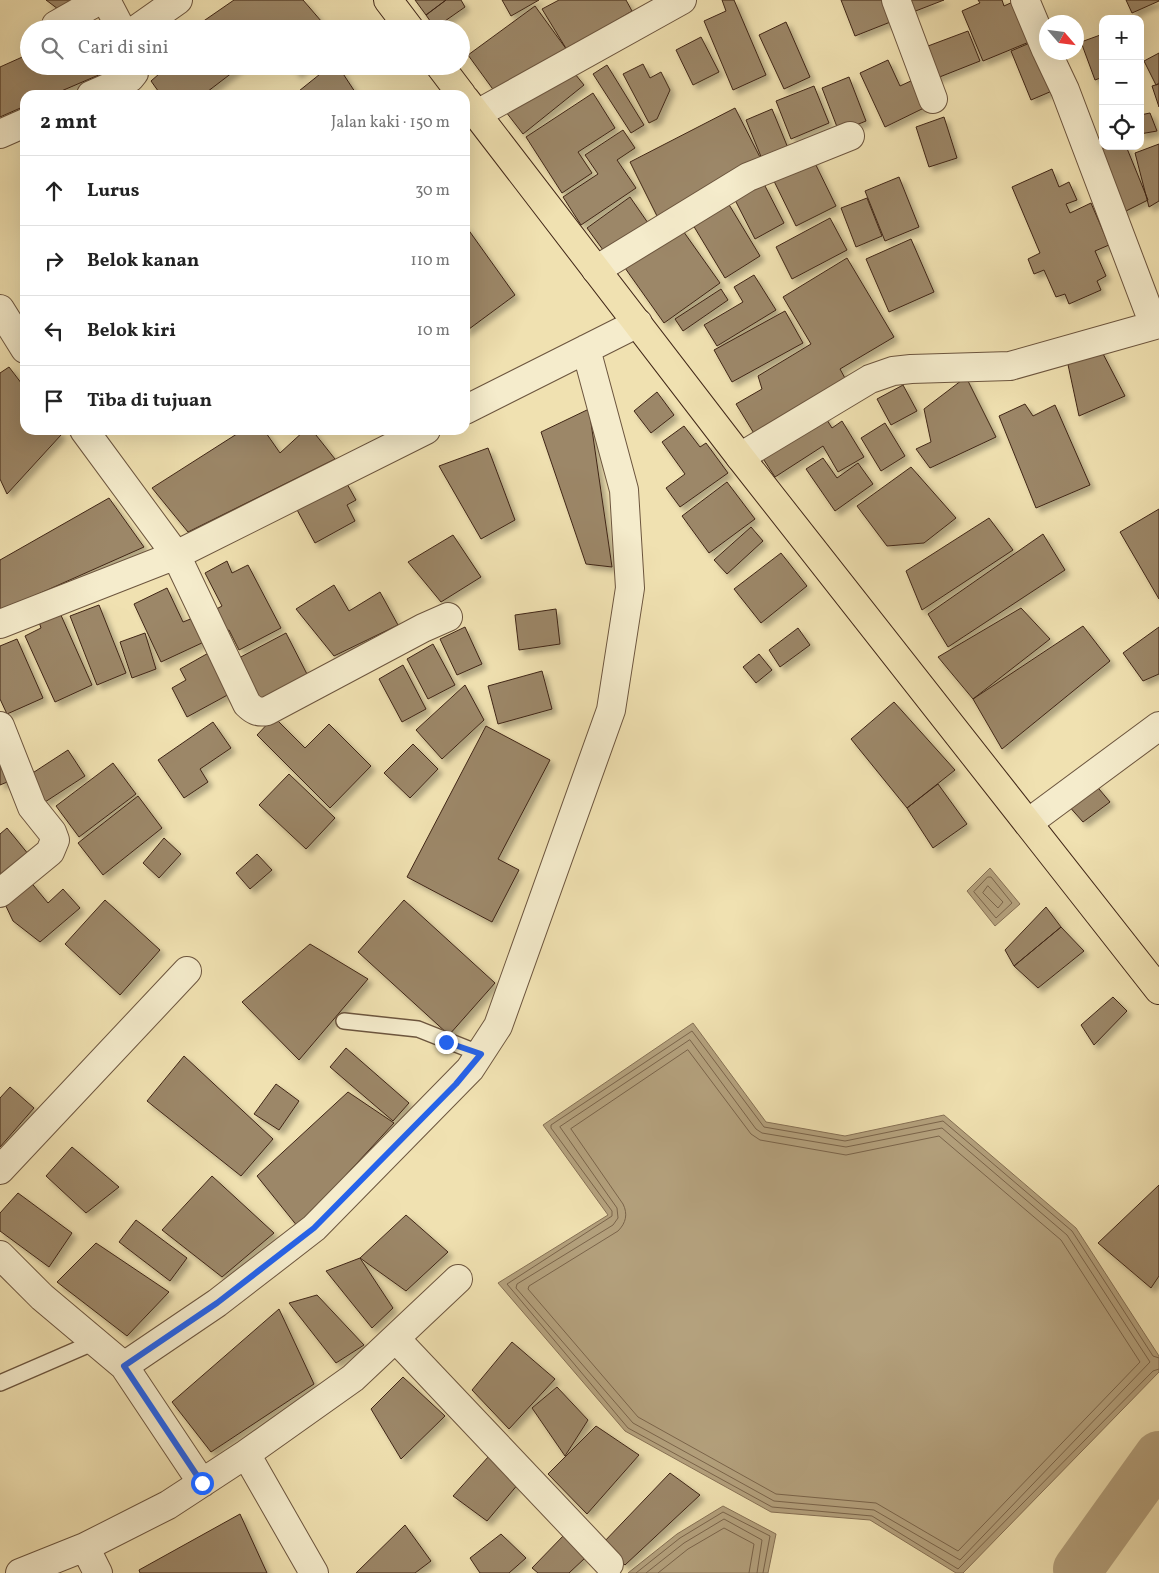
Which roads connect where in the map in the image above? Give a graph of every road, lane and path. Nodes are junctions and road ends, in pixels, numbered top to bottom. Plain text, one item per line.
1 (178, 0) edge
2 (388, 0) edge
3 (682, 0) edge
4 (896, 0) edge
5 (1025, 0) edge
6 (641, 10) edge
7 (65, 20) edge
8 (116, 20) edge
9 (150, 20) edge
10 (403, 20) edge
11 (1039, 32) edge
12 (1051, 60) edge
13 (132, 75) edge
14 (447, 75) edge
15 (102, 90) edge
16 (459, 90) edge
17 (933, 99) dead end
18 (470, 101) edge
19 (470, 105) edge
20 (20, 126) edge
21 (0, 134) edge
22 (850, 136) dead end
23 (596, 270) junction
24 (0, 309) edge
25 (638, 324) junction
26 (1157, 324) edge
27 (20, 341) edge
28 (586, 349) junction
29 (470, 407) edge
30 (88, 435) edge
31 (416, 435) edge
32 (740, 457) junction
33 (176, 555) junction
34 (448, 617) dead end
35 (0, 624) edge
36 (0, 726) edge
37 (1159, 726) edge
38 (1028, 823) junction
39 (0, 893) edge
40 (186, 971) dead end
41 (1159, 990) edge
42 (344, 1021) dead end
43 (481, 1054) junction
44 (0, 1170) edge
45 (0, 1254) edge
46 (458, 1279) dead end
47 (396, 1339) junction
48 (97, 1341) junction
49 (124, 1366) junction
50 (0, 1383) edge
51 (246, 1454) junction
52 (202, 1483) junction
53 (84, 1547) junction
54 (609, 1564) dead end
55 (20, 1573) edge
56 (98, 1573) edge
57 (314, 1573) edge

1 - 9 street
2 - 10 highway
3 - 6 street
4 - 17 street
5 - 11 street
6 - 18 street
7 - 8 street
12 - 26 street
13 - 15 street
14 - 16 highway
19 - 23 highway
20 - 21 street
22 - 23 street
23 - 25 highway
24 - 27 street
25 - 28 street
25 - 32 highway
26 - 32 street
28 - 29 street
28 - 43 street
30 - 33 street
31 - 33 street
32 - 38 highway
33 - 34 street
33 - 35 street
36 - 39 street
37 - 38 street
38 - 41 highway
40 - 44 street
42 - 43 lane
43 - 49 street
45 - 48 street
46 - 47 street
47 - 51 street
47 - 54 street
48 - 49 street
48 - 50 lane
49 - 52 street
51 - 52 street
51 - 57 street
52 - 53 street
53 - 55 street
53 - 56 street

